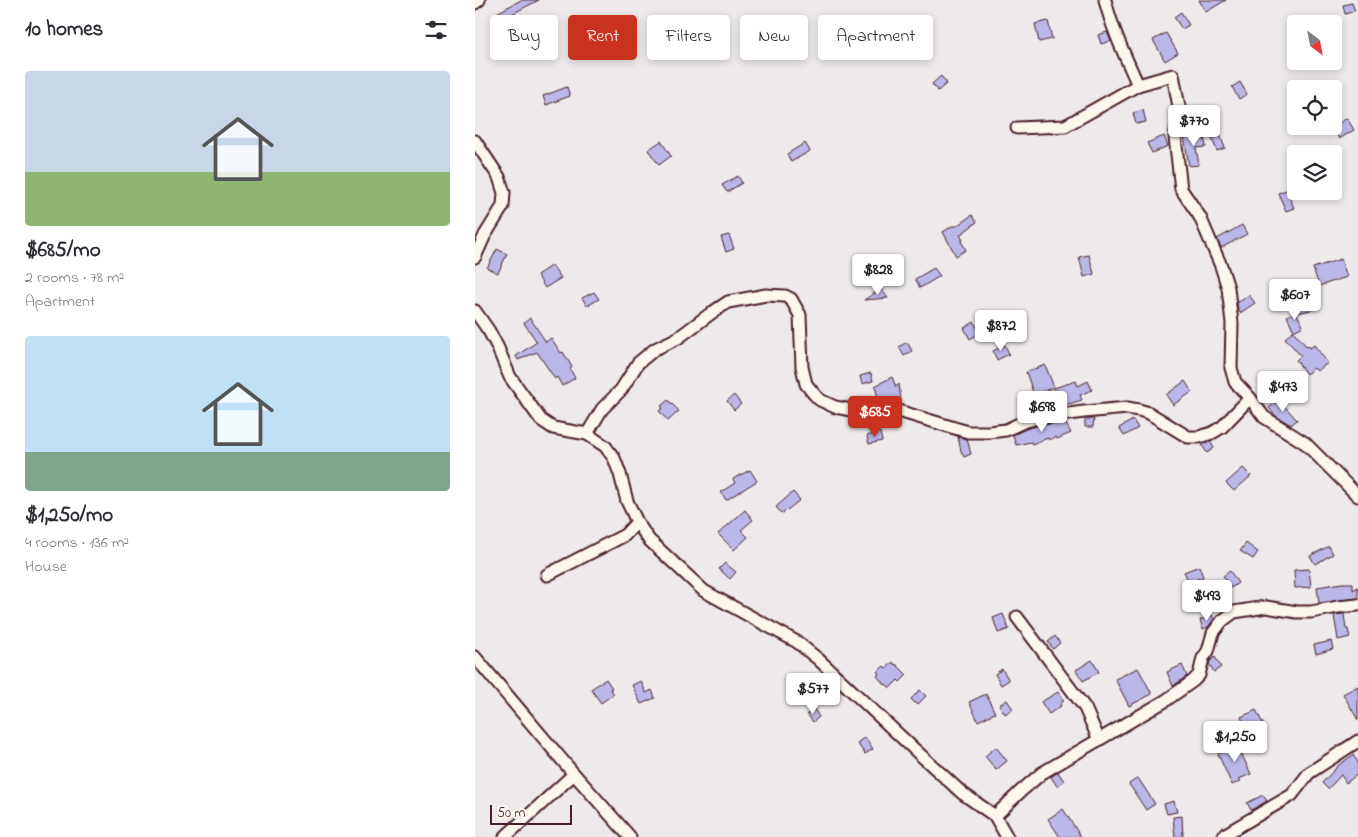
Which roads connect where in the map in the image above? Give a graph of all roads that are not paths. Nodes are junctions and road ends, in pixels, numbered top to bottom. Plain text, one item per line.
1 (479, 0) edge
2 (1105, 0) edge
3 (475, 3) edge
4 (1138, 85) junction
5 (1017, 128) dead end
6 (475, 141) edge
7 (475, 257) edge
8 (475, 311) edge
9 (1250, 398) junction
10 (587, 434) junction
11 (1358, 496) edge
12 (637, 522) junction
13 (547, 575) dead end
14 (1358, 605) edge
15 (1017, 617) dead end
16 (475, 657) edge
17 (1099, 740) junction
18 (1358, 740) edge
19 (574, 774) junction
20 (995, 816) junction
21 (1225, 835) dead end
22 (505, 837) edge
23 (630, 837) edge
24 (1007, 837) edge

1 - 3 street
2 - 4 street
4 - 5 street
4 - 9 street
6 - 7 street
8 - 10 street
9 - 10 street
9 - 11 street
10 - 12 street
12 - 13 street
12 - 20 street
14 - 17 street
15 - 17 street
16 - 19 street
17 - 20 street
18 - 21 street
19 - 22 street
19 - 23 street
20 - 24 street

